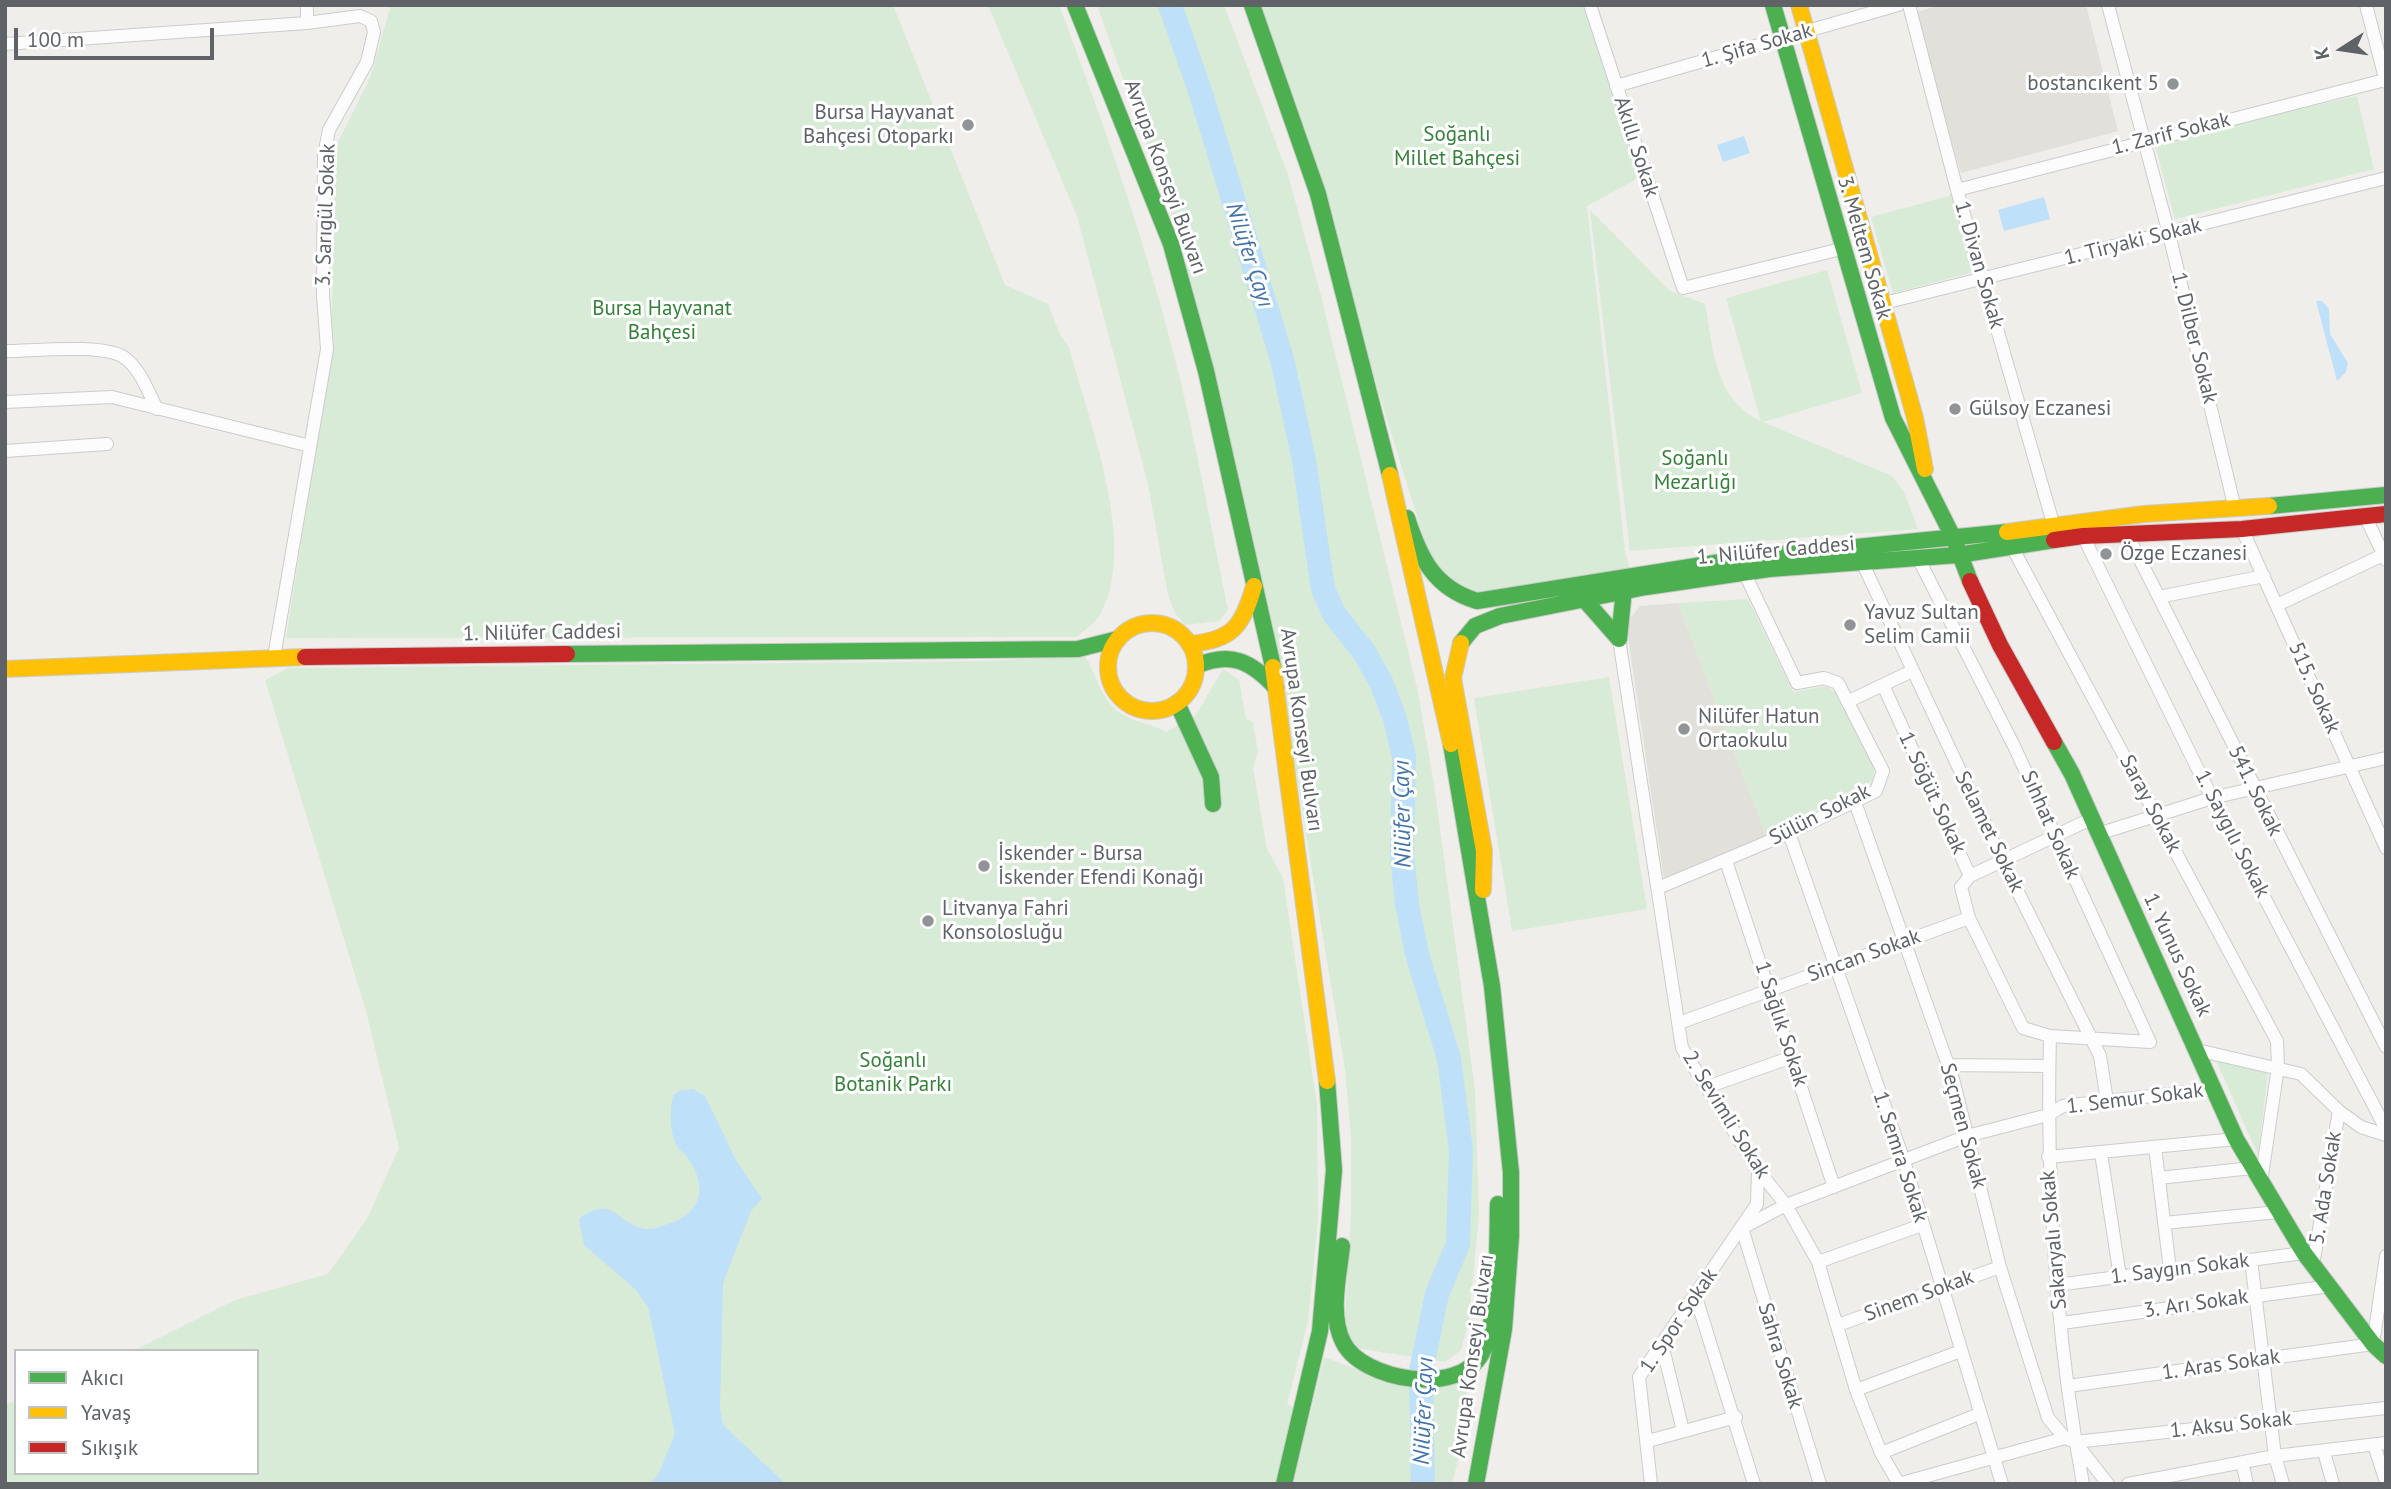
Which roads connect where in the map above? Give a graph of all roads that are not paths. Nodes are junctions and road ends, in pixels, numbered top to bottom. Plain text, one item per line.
1 (307, 5) edge
2 (1075, 5) edge
3 (1086, 5) edge
4 (1244, 5) edge
5 (1252, 5) edge
6 (1590, 5) edge
7 (1773, 5) edge
8 (1799, 5) edge
9 (1898, 5) edge
10 (1909, 5) edge
11 (2108, 5) edge
12 (2366, 5) edge
13 (360, 11) edge
14 (307, 23) junction
15 (1807, 33) junction
16 (1782, 40) junction
17 (5, 44) edge
18 (1275, 68) junction
19 (2386, 81) edge
20 (1616, 86) junction
21 (1123, 118) junction
22 (2144, 140) junction
23 (2386, 178) edge
24 (1957, 190) junction
25 (2169, 234) junction
26 (1842, 249) junction
27 (1983, 278) junction
28 (1880, 304) junction
29 (5, 351) edge
30 (5, 402) edge
31 (157, 409) junction
32 (1380, 431) junction
33 (107, 444) dead end
34 (310, 446) junction
35 (5, 451) edge
36 (2386, 495) edge
37 (1931, 496) junction
38 (2235, 509) junction
39 (2386, 514) edge
40 (2365, 516) junction
41 (2053, 523) junction
42 (2242, 529) junction
43 (2127, 534) junction
44 (2083, 536) junction
45 (2011, 545) junction
46 (1956, 547) junction
47 (1918, 558) junction
48 (2384, 558) edge
49 (1863, 564) junction
50 (1744, 572) junction
51 (2264, 576) junction
52 (1256, 582) junction
53 (1625, 583) junction
54 (1582, 591) junction
55 (2159, 597) junction
56 (2277, 605) junction
57 (1118, 639) junction
58 (1619, 639) junction
59 (1189, 644) junction
60 (1078, 649) junction
61 (274, 657) junction
62 (1196, 666) junction
63 (1108, 668) junction
64 (5, 669) edge
65 (1912, 671) junction
66 (1883, 685) junction
67 (1278, 690) junction
68 (1849, 701) junction
69 (1177, 703) junction
70 (1159, 710) junction
71 (2386, 758) edge
72 (2349, 768) junction
73 (2252, 788) junction
74 (2213, 798) junction
75 (1855, 802) junction
76 (2156, 814) junction
77 (2095, 827) junction
78 (1789, 833) junction
79 (2054, 836) junction
80 (2386, 848) edge
81 (2002, 860) junction
82 (1726, 861) junction
83 (1970, 876) junction
84 (1658, 888) junction
85 (1483, 918) junction
86 (1969, 918) junction
87 (1904, 942) junction
88 (1836, 966) junction
89 (1314, 980) junction
90 (1770, 990) junction
91 (2379, 1017) edge
92 (1679, 1023) junction
93 (2050, 1036) junction
94 (1499, 1038) junction
95 (2091, 1041) junction
96 (2386, 1047) edge
97 (2197, 1050) junction
98 (1792, 1057) junction
99 (1948, 1065) junction
100 (2049, 1066) junction
101 (2278, 1067) junction
102 (1707, 1087) junction
103 (2214, 1089) junction
104 (2107, 1101) junction
105 (2339, 1111) junction
106 (2048, 1115) junction
107 (2386, 1129) edge
108 (2386, 1135) edge
109 (1967, 1136) junction
110 (2236, 1139) junction
111 (2155, 1147) junction
112 (2101, 1153) junction
113 (2048, 1157) junction
114 (1904, 1161) junction
115 (2252, 1168) junction
116 (1758, 1170) junction
117 (2159, 1178) junction
118 (2260, 1182) junction
119 (1834, 1187) junction
120 (1786, 1205) junction
121 (2278, 1212) junction
122 (2165, 1223) junction
123 (1922, 1225) junction
124 (1742, 1228) junction
125 (2386, 1256) edge
126 (2309, 1259) junction
127 (2251, 1260) junction
128 (1818, 1262) junction
129 (2000, 1267) junction
130 (2170, 1270) junction
131 (2120, 1277) junction
132 (2056, 1285) junction
133 (2330, 1286) junction
134 (1941, 1288) junction
135 (1695, 1294) junction
136 (2256, 1296) junction
137 (2062, 1322) junction
138 (1838, 1325) junction
139 (1662, 1344) junction
140 (2373, 1344) junction
141 (1961, 1351) junction
142 (2386, 1356) edge
143 (2264, 1359) junction
144 (2068, 1386) junction
145 (1856, 1390) junction
146 (2386, 1408) edge
147 (1979, 1413) junction
148 (1735, 1417) junction
149 (2271, 1420) junction
150 (1683, 1432) junction
151 (2070, 1440) junction
152 (1647, 1441) junction
153 (2380, 1444) edge
154 (2324, 1452) junction
155 (1881, 1453) junction
156 (2276, 1456) junction
157 (1993, 1457) junction
158 (2242, 1462) junction
159 (2185, 1478) edge
160 (2386, 1482) edge
161 (1752, 1483) edge
162 (1284, 1484) edge
163 (1476, 1484) edge
164 (1651, 1484) edge
165 (1820, 1484) edge
166 (1898, 1484) edge
167 (2002, 1484) edge
168 (2083, 1484) edge
169 (2108, 1484) edge
170 (2128, 1484) edge
171 (2247, 1484) edge
172 (2283, 1484) edge
173 (2333, 1484) edge

1 - 14 street
2 - 21 main road, Avrupa Konseyi Bulvarı
3 - 21 main road
4 - 18 main road
5 - 18 main road, Avrupa Konseyi Bulvarı
6 - 20 street, Akıllı Sokak
7 - 16 main road, 3. Meltem Sokak
8 - 15 main road, 3. Meltem Sokak
9 - 15 street, 1. Şifa Sokak
10 - 24 street, 1. Divan Sokak
11 - 22 street, 1. Dilber Sokak
12 - 19 street
13 - 14 street, 3. Sarıgül Sokak
13 - 34 street, 3. Sarıgül Sokak
14 - 17 street, 3. Sarıgül Sokak
15 - 16 street, 1. Şifa Sokak
15 - 28 main road, 3. Meltem Sokak
16 - 20 street, 1. Şifa Sokak
16 - 26 main road, 3. Meltem Sokak
18 - 32 main road, Avrupa Konseyi Bulvarı
19 - 22 street, 1. Zarif Sokak
20 - 26 street, Akıllı Sokak
21 - 52 main road, Avrupa Konseyi Bulvarı
22 - 24 street, 1. Zarif Sokak
22 - 25 street, 1. Dilber Sokak
23 - 25 street, 1. Tiryaki Sokak
24 - 27 street, 1. Divan Sokak
25 - 27 street, 1. Tiryaki Sokak
25 - 38 street, 1. Dilber Sokak
26 - 37 main road, 3. Meltem Sokak
27 - 28 street, 1. Tiryaki Sokak
27 - 41 street, 1. Divan Sokak
28 - 37 main road, 3. Meltem Sokak
29 - 31 street
30 - 31 street
31 - 34 street
32 - 54 main road, 1. Nilüfer Caddesi
32 - 85 main road, Avrupa Konseyi Bulvarı
33 - 35 street
34 - 61 street, 3. Sarıgül Sokak
36 - 38 main road, 1. Nilüfer Caddesi
37 - 46 main road, 3. Meltem Sokak
38 - 41 main road, 1. Nilüfer Caddesi
39 - 40 main road, 1. Nilüfer Caddesi
40 - 42 main road, 1. Nilüfer Caddesi
40 - 48 street
41 - 46 main road, 1. Nilüfer Caddesi
42 - 43 main road, 1. Nilüfer Caddesi
42 - 51 street, 515. Sokak
43 - 44 main road, 1. Nilüfer Caddesi
43 - 55 street, 541. Sokak
44 - 45 main road, 1. Nilüfer Caddesi
44 - 74 street, 1. Saygılı Sokak
45 - 46 main road, 1. Nilüfer Caddesi
45 - 76 street, Saray Sokak
46 - 47 main road, 1. Nilüfer Caddesi
46 - 53 main road, 1. Nilüfer Caddesi
46 - 77 main road, 1. Yunus Sokak
47 - 49 main road, 1. Nilüfer Caddesi
47 - 79 street, Sıhhat Sokak
48 - 56 street
49 - 50 main road, 1. Nilüfer Caddesi
49 - 65 street, Selamet Sokak
50 - 53 main road, 1. Nilüfer Caddesi
50 - 68 street, Sülün Sokak
51 - 55 street
51 - 56 street, 515. Sokak
52 - 59 main road
52 - 67 main road, Avrupa Konseyi Bulvarı
53 - 54 main road, 1. Nilüfer Caddesi
53 - 58 main road
54 - 58 main road
54 - 85 main road, 1. Nilüfer Caddesi
55 - 73 street, 541. Sokak
56 - 72 street, 515. Sokak
57 - 59 main road
57 - 60 main road, 1. Nilüfer Caddesi
57 - 63 main road
58 - 84 street, 2. Sevimli Sokak
59 - 62 main road
60 - 61 main road, 1. Nilüfer Caddesi
60 - 63 main road
61 - 64 main road, 1. Nilüfer Caddesi
62 - 67 main road
62 - 69 main road
63 - 70 main road
65 - 66 street
65 - 81 street, Selamet Sokak
66 - 68 street
66 - 83 street, 1. Söğüt Sokak
67 - 89 main road, Avrupa Konseyi Bulvarı
68 - 75 street, Sülün Sokak
69 - 70 main road
69 - 70 main road
71 - 72 street
72 - 73 street
72 - 80 street, 515. Sokak
73 - 74 street
73 - 91 street, 541. Sokak
74 - 76 street
74 - 107 street, 1. Saygılı Sokak
75 - 78 street, Sülün Sokak
75 - 87 street, Seçmen Sokak
76 - 77 street
76 - 101 street, Saray Sokak
77 - 79 street
77 - 97 main road, 1. Yunus Sokak
78 - 82 street, Sülün Sokak
78 - 88 street, 1. Semra Sokak
79 - 81 street
79 - 95 street, Sıhhat Sokak
81 - 83 street
81 - 95 street, Selamet Sokak
82 - 84 street, Sülün Sokak
82 - 90 street, 1 Sağlık Sokak
83 - 86 street, 1. Söğüt Sokak
84 - 92 street, 2. Sevimli Sokak
85 - 94 main road, Avrupa Konseyi Bulvarı
86 - 87 street, Sincan Sokak
86 - 93 street, 1. Söğüt Sokak
87 - 88 street, Sincan Sokak
87 - 99 street, Seçmen Sokak
88 - 90 street, Sincan Sokak
88 - 114 street, 1. Semra Sokak
89 - 94 main road
89 - 162 main road, Avrupa Konseyi Bulvarı
90 - 92 street, Sincan Sokak
90 - 98 street, 1 Sağlık Sokak
91 - 96 street, 541. Sokak
92 - 102 street, 2. Sevimli Sokak
93 - 95 street, 1. Söğüt Sokak
93 - 100 street, Sakaryalı Sokak
94 - 163 main road, Avrupa Konseyi Bulvarı
95 - 104 street, Selamet Sokak
97 - 101 street
97 - 103 main road, 1. Yunus Sokak
98 - 102 street
98 - 119 street, 1 Sağlık Sokak
99 - 100 street
99 - 109 street, Seçmen Sokak
100 - 106 street, Sakaryalı Sokak
101 - 105 street
101 - 118 street, Saray Sokak
102 - 116 street, 2. Sevimli Sokak
103 - 104 street, 1. Semur Sokak
103 - 110 main road, 1. Yunus Sokak
104 - 106 street, 1. Semur Sokak
105 - 108 street
105 - 126 street, 5. Ada Sokak
106 - 109 street, 1. Semur Sokak
106 - 113 street, Sakaryalı Sokak
109 - 114 street, 1. Semur Sokak
109 - 129 street, Seçmen Sokak
110 - 111 street
110 - 115 main road, 1. Yunus Sokak
111 - 112 street
111 - 117 street
112 - 113 street
112 - 131 street
113 - 132 street, Sakaryalı Sokak
114 - 119 street, 1. Semur Sokak
114 - 123 street, 1. Semra Sokak
115 - 117 street
115 - 118 main road, 1. Yunus Sokak
116 - 120 street, 2. Sevimli Sokak
116 - 124 street, 1. Spor Sokak
117 - 122 street
118 - 121 main road, 1. Yunus Sokak
119 - 120 street, 1. Semur Sokak
120 - 124 street, 1. Semur Sokak
120 - 128 street, 2. Sevimli Sokak
121 - 122 street
121 - 126 main road, 1. Yunus Sokak
122 - 130 street
123 - 128 street
123 - 134 street, 1. Semra Sokak
124 - 135 street, 1. Spor Sokak
124 - 165 street, Sahra Sokak
125 - 140 street
126 - 127 street, 1. Saygın Sokak
126 - 133 main road, 1. Yunus Sokak
127 - 130 street, 1. Saygın Sokak
127 - 136 street
128 - 138 street, 2. Sevimli Sokak
129 - 134 street, Sinem Sokak
129 - 151 street, Seçmen Sokak
130 - 131 street, 1. Saygın Sokak
131 - 132 street, 1. Saygın Sokak
132 - 137 street, Sakaryalı Sokak
133 - 136 street, 3. Arı Sokak
133 - 140 main road, 1. Yunus Sokak
134 - 138 street, Sinem Sokak
134 - 141 street, 1. Semra Sokak
135 - 139 street, 1. Spor Sokak
135 - 148 street
136 - 137 street, 3. Arı Sokak
136 - 143 street
137 - 144 street, Sakaryalı Sokak
138 - 145 street, 2. Sevimli Sokak
139 - 150 street
139 - 152 street, 1. Spor Sokak
140 - 142 main road, 1. Yunus Sokak
140 - 143 street, 1. Aras Sokak
141 - 145 street
141 - 147 street, 1. Semra Sokak
143 - 144 street, 1. Aras Sokak
143 - 149 street
144 - 151 street, Sakaryalı Sokak
145 - 155 street, 2. Sevimli Sokak
146 - 149 street, 1. Aksu Sokak
147 - 155 street
147 - 157 street, 1. Semra Sokak
148 - 150 street
148 - 161 street
149 - 151 street, 1. Aksu Sokak
149 - 156 street
150 - 152 street
151 - 157 street, 1. Aksu Sokak
151 - 168 street, Sakaryalı Sokak
151 - 169 street, Seçmen Sokak
152 - 164 street, 1. Spor Sokak
153 - 154 street
153 - 160 street
154 - 156 street
154 - 173 street
155 - 166 street, 2. Sevimli Sokak
156 - 158 street
156 - 172 street
157 - 166 street, 1. Aksu Sokak
157 - 167 street, 1. Semra Sokak
158 - 159 street
158 - 171 street
159 - 170 street

